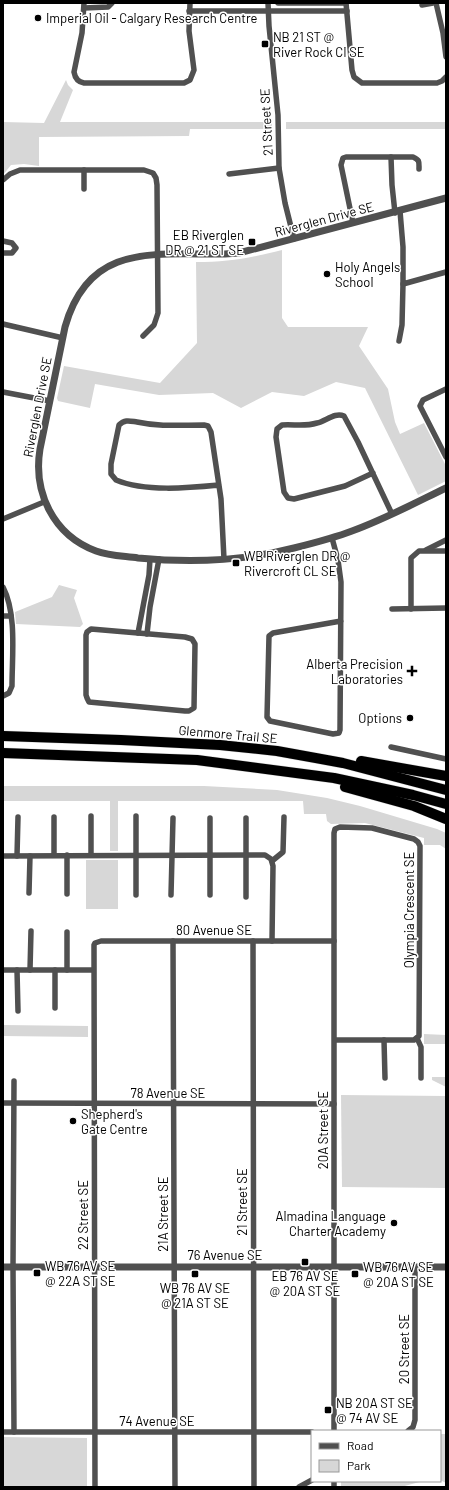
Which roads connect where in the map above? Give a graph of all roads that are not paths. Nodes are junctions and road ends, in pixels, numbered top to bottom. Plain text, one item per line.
1 (112, 3) edge
2 (190, 3) edge
3 (268, 3) edge
4 (278, 3) edge
5 (346, 3) edge
6 (433, 3) edge
7 (436, 3) edge
8 (84, 5) edge
9 (422, 5) dead end
10 (190, 11) junction
11 (268, 11) junction
12 (347, 11) junction
13 (446, 57) edge
14 (446, 77) edge
15 (391, 157) junction
16 (279, 168) junction
17 (419, 169) dead end
18 (84, 170) junction
19 (229, 174) dead end
20 (3, 180) edge
21 (84, 189) dead end
22 (446, 198) edge
23 (398, 212) junction
24 (353, 223) junction
25 (294, 239) junction
26 (3, 241) edge
27 (3, 253) edge
28 (158, 255) junction
29 (446, 272) edge
30 (403, 284) junction
31 (3, 324) edge
32 (143, 336) dead end
33 (63, 338) junction
34 (399, 341) dead end
35 (446, 389) edge
36 (3, 392) edge
37 (50, 401) junction
38 (446, 457) edge
39 (373, 473) junction
40 (219, 485) junction
41 (446, 488) edge
42 (44, 502) junction
43 (392, 514) junction
44 (3, 519) edge
45 (332, 538) junction
46 (446, 540) edge
47 (424, 551) junction
48 (446, 551) edge
49 (150, 559) junction
50 (159, 559) junction
51 (224, 559) junction
52 (3, 587) edge
53 (446, 608) edge
54 (392, 609) dead end
55 (411, 609) junction
56 (3, 616) edge
57 (11, 616) junction
58 (341, 620) junction
59 (138, 633) junction
60 (147, 634) junction
61 (3, 696) edge
62 (3, 733) edge
63 (3, 736) edge
64 (31, 737) junction
65 (391, 747) dead end
66 (277, 751) junction
67 (3, 753) edge
68 (31, 755) junction
69 (3, 758) edge
70 (446, 759) edge
71 (273, 770) junction
72 (446, 776) edge
73 (446, 790) edge
74 (446, 804) edge
75 (91, 816) dead end
76 (136, 816) dead end
77 (18, 817) dead end
78 (54, 817) dead end
79 (284, 817) dead end
80 (173, 818) dead end
81 (210, 818) dead end
82 (246, 818) dead end
83 (446, 819) edge
84 (335, 829) joint
85 (91, 855) junction
86 (137, 855) junction
87 (173, 855) junction
88 (210, 855) junction
89 (247, 855) junction
90 (3, 856) edge
91 (17, 856) junction
92 (30, 856) junction
93 (54, 856) junction
94 (67, 856) junction
95 (272, 861) junction
96 (29, 893) dead end
97 (67, 894) dead end
98 (136, 895) dead end
99 (171, 895) dead end
100 (210, 895) dead end
101 (246, 897) dead end
102 (30, 931) dead end
103 (67, 932) dead end
104 (173, 941) junction
105 (253, 941) junction
106 (272, 941) junction
107 (334, 941) junction
108 (95, 943) joint
109 (3, 970) edge
110 (17, 970) junction
111 (30, 970) junction
112 (55, 970) junction
113 (67, 970) junction
114 (93, 970) junction
115 (55, 1008) dead end
116 (18, 1012) dead end
117 (417, 1038) junction
118 (334, 1040) junction
119 (384, 1040) junction
120 (385, 1078) dead end
121 (421, 1078) dead end
122 (14, 1081) dead end
123 (3, 1103) edge
124 (14, 1103) junction
125 (94, 1103) junction
126 (174, 1104) junction
127 (253, 1104) junction
128 (334, 1104) junction
129 (3, 1267) edge
130 (13, 1267) junction
131 (94, 1267) junction
132 (174, 1267) junction
133 (254, 1267) junction
134 (334, 1267) junction
135 (415, 1267) junction
136 (446, 1267) edge
137 (334, 1430) edge
138 (409, 1430) edge
139 (175, 1431) junction
140 (3, 1432) edge
141 (14, 1432) junction
142 (95, 1432) junction
143 (254, 1432) junction
144 (311, 1432) edge
145 (311, 1481) edge
146 (95, 1487) edge
147 (175, 1487) edge
148 (254, 1487) edge
149 (299, 1487) edge

1 - 8 street
2 - 10 street
3 - 11 street, 21 Street SE
4 - 5 street
5 - 12 street
6 - 9 street
7 - 13 street
8 - 10 street
10 - 11 street
11 - 12 street
11 - 16 street, 21 Street SE
12 - 14 street
15 - 17 street
15 - 23 street
15 - 24 street
16 - 19 street
16 - 25 street, 21 Street SE
18 - 20 street
18 - 21 street
18 - 28 street
22 - 23 street, Riverglen Drive SE
23 - 24 street, Riverglen Drive SE
23 - 30 street
24 - 25 street, Riverglen Drive SE
25 - 28 street, Riverglen Drive SE
26 - 27 street
28 - 32 street
28 - 33 street, Riverglen Drive SE
29 - 30 street
30 - 34 street
31 - 33 street
33 - 37 street, Riverglen Drive SE
35 - 38 street
36 - 37 street
37 - 42 street, Riverglen Drive SE
39 - 39 street
39 - 43 street
40 - 40 street
40 - 51 street
41 - 43 street, Riverglen Drive SE
42 - 44 street
42 - 49 street, Riverglen Drive SE
43 - 45 street, Riverglen Drive SE
45 - 51 street, Riverglen Drive SE
45 - 58 street
46 - 47 street
47 - 48 street
47 - 55 street
49 - 50 street, Riverglen Drive SE
49 - 59 street
50 - 51 street, Riverglen Drive SE
50 - 60 street
52 - 57 street
53 - 55 street
54 - 55 street
56 - 57 street
57 - 61 street
58 - 58 street
59 - 60 street
59 - 60 street
62 - 64 highway
63 - 64 highway, Glenmore Trail SE
64 - 66 highway, Glenmore Trail SE
65 - 70 street
66 - 72 highway
66 - 73 highway, Glenmore Trail SE
67 - 68 highway
68 - 69 highway
68 - 71 highway
71 - 74 highway
71 - 83 highway
75 - 85 street
76 - 86 street
77 - 91 street
78 - 93 street
79 - 95 street
80 - 87 street
81 - 88 street
82 - 89 street
84 - 107 street, 20A Street SE
84 - 117 street, Olympia Crescent SE
85 - 86 street
85 - 94 street
86 - 87 street
86 - 98 street
87 - 88 street
87 - 99 street
88 - 89 street
88 - 100 street
89 - 95 street
89 - 101 street
90 - 91 street
91 - 92 street
92 - 93 street
92 - 96 street
93 - 94 street
94 - 97 street
95 - 106 street
102 - 111 street
103 - 113 street
104 - 105 street, 80 Avenue SE
104 - 108 street, 80 Avenue SE
104 - 126 street, 21A Street SE
105 - 106 street, 80 Avenue SE
105 - 127 street, 21 Street SE
106 - 107 street, 80 Avenue SE
107 - 118 street, 20A Street SE
108 - 114 street, 22 Street SE
109 - 110 street
110 - 111 street
110 - 116 street
111 - 112 street
112 - 113 street
112 - 115 street
113 - 114 street
114 - 125 street, 22 Street SE
117 - 119 street
117 - 121 street, Olympia Crescent SE
118 - 119 street
118 - 128 street, 20A Street SE
119 - 120 street
122 - 124 street
123 - 124 street, 78 Avenue SE
124 - 125 street, 78 Avenue SE
124 - 130 street
125 - 126 street, 78 Avenue SE
125 - 131 street, 22 Street SE
126 - 127 street, 78 Avenue SE
126 - 132 street, 21A Street SE
127 - 128 street, 78 Avenue SE
127 - 133 street, 21 Street SE
128 - 134 street, 20A Street SE
129 - 130 street, 76 Avenue SE
130 - 131 street, 76 Avenue SE
130 - 141 street
131 - 132 street, 76 Avenue SE
131 - 142 street, 22 Street SE
132 - 133 street, 76 Avenue SE
132 - 139 street, 21A Street SE
133 - 134 street, 76 Avenue SE
133 - 143 street, 21 Street SE
134 - 135 street, 76 Avenue SE
134 - 137 street, 20A Street SE
135 - 136 street, 76 Avenue SE
135 - 138 street, 20 Street SE
139 - 142 street, 74 Avenue SE
139 - 143 street, 74 Avenue SE
139 - 147 street, 21A Street SE
140 - 141 street, 74 Avenue SE
141 - 142 street, 74 Avenue SE
142 - 146 street, 22 Street SE
143 - 144 street, 74 Avenue SE
143 - 148 street, 21 Street SE
145 - 149 street

